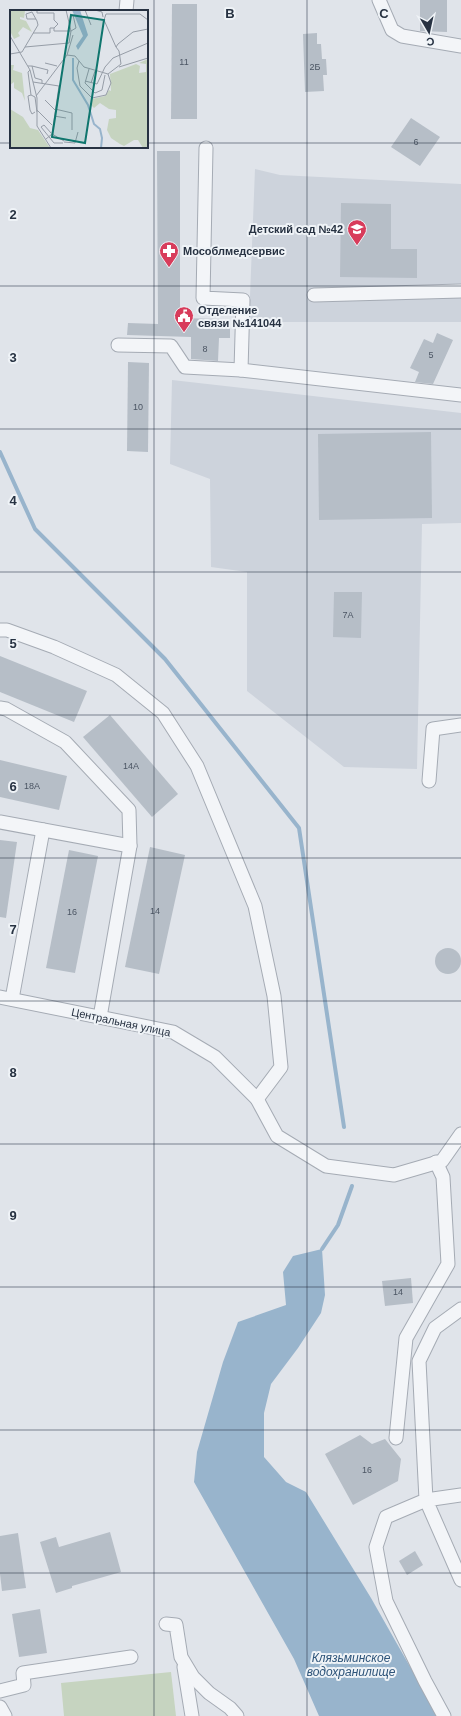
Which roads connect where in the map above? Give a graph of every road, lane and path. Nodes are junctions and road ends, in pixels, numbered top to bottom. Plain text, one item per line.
1 (127, 0) edge
2 (379, 0) edge
3 (126, 10) edge
4 (461, 46) edge
5 (206, 148) dead end
6 (461, 291) edge
7 (314, 295) dead end
8 (118, 345) dead end
9 (241, 370) junction
10 (461, 395) edge
11 (0, 630) edge
12 (0, 708) edge
13 (461, 725) edge
14 (429, 781) dead end
15 (0, 822) edge
16 (43, 830) junction
17 (130, 846) junction
18 (6, 998) edge
19 (100, 1017) junction
20 (257, 1099) junction
21 (461, 1134) edge
22 (436, 1162) junction
23 (461, 1309) edge
24 (396, 1438) dead end
25 (461, 1495) edge
26 (426, 1500) junction
27 (461, 1580) edge
28 (166, 1624) dead end
29 (131, 1657) dead end
30 (183, 1660) junction
31 (0, 1691) edge
32 (0, 1707) edge
33 (5, 1716) edge
34 (192, 1716) edge
35 (237, 1716) edge
36 (444, 1716) edge

1 - 3 street
2 - 4 street
5 - 9 street
6 - 7 street
8 - 9 street
9 - 10 street
11 - 20 street
12 - 17 street
13 - 14 street
15 - 16 street
16 - 17 street
16 - 18 street
17 - 19 street
18 - 19 street, Центральная улица
19 - 20 street, Центральная улица
20 - 22 street, Центральная улица
21 - 22 street, Центральная улица
22 - 24 street
23 - 26 street
25 - 26 street
26 - 27 street
26 - 36 street
28 - 30 street
29 - 31 street
30 - 34 street
30 - 35 street
32 - 33 street

